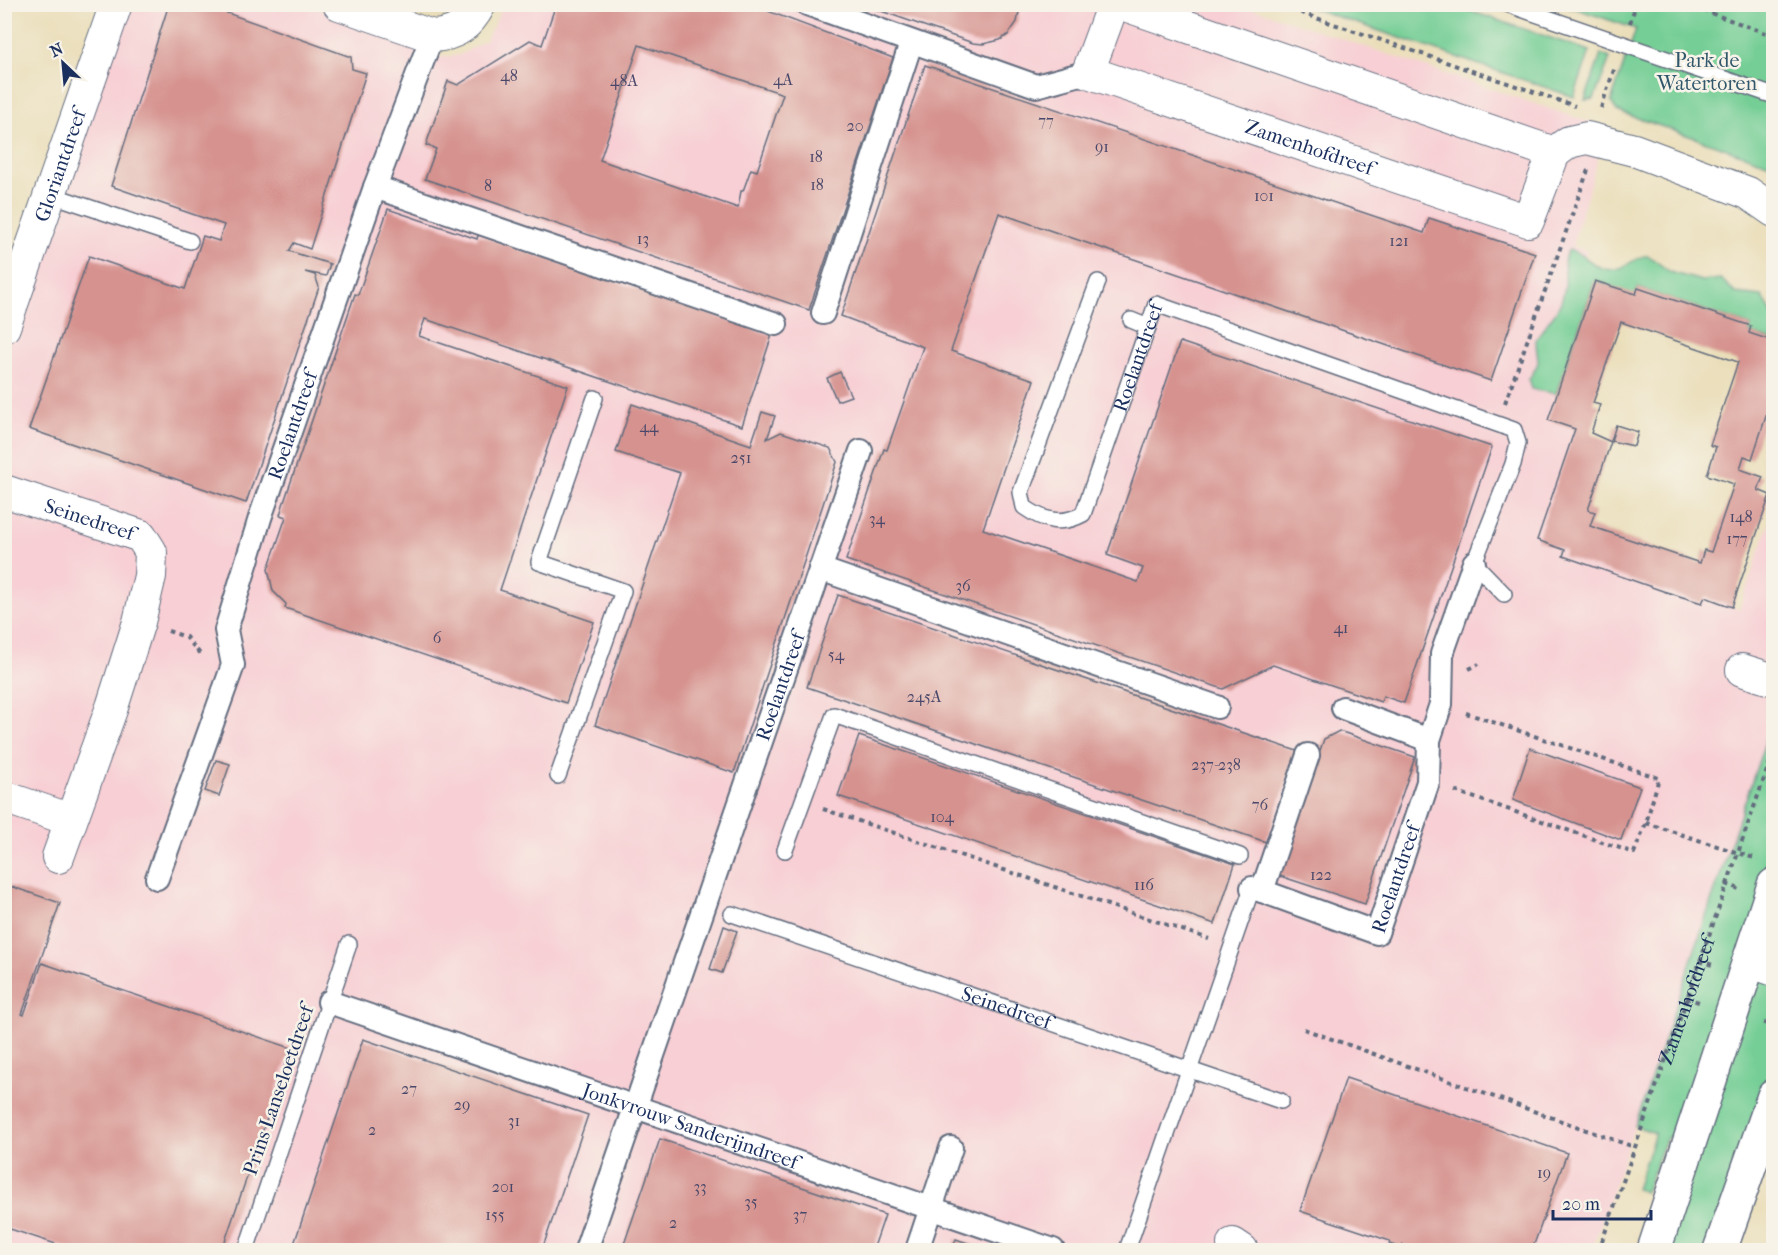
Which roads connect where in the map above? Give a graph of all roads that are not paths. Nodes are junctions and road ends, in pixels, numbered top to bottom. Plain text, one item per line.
1 (116, 4) edge
2 (339, 4) edge
3 (480, 4) edge
4 (807, 4) edge
5 (1113, 4) edge
6 (1122, 4) edge
7 (1507, 4) edge
8 (432, 36) junction
9 (911, 43) junction
10 (1088, 72) junction
11 (1773, 96) edge
12 (1554, 153) junction
13 (375, 187) junction
14 (52, 195) junction
15 (1773, 211) edge
16 (190, 241) dead end
17 (1098, 282) dead end
18 (824, 313) dead end
19 (1131, 320) dead end
20 (776, 324) dead end
21 (4, 327) edge
22 (1148, 327) junction
23 (595, 398) dead end
24 (861, 451) dead end
25 (4, 491) edge
26 (1474, 563) junction
27 (820, 569) junction
28 (1504, 594) dead end
29 (1742, 670) dead end
30 (1773, 680) edge
31 (1217, 707) dead end
32 (1343, 708) dead end
33 (1429, 740) junction
34 (1308, 755) dead end
35 (558, 776) dead end
36 (4, 797) edge
37 (70, 820) junction
38 (785, 850) dead end
39 (1240, 856) dead end
40 (58, 857) dead end
41 (1769, 873) edge
42 (157, 878) dead end
43 (1257, 890) junction
44 (732, 914) dead end
45 (1768, 922) edge
46 (349, 944) dead end
47 (1761, 966) edge
48 (329, 1002) junction
49 (1189, 1070) junction
50 (1773, 1096) edge
51 (1281, 1101) dead end
52 (634, 1106) junction
53 (951, 1148) dead end
54 (931, 1208) junction
55 (246, 1251) edge
56 (586, 1251) edge
57 (917, 1251) edge
58 (1053, 1251) edge
59 (1127, 1251) edge
60 (1654, 1251) edge
61 (1720, 1251) edge

1 - 14 street, Gloriantdreef
2 - 8 street
3 - 8 street
4 - 9 street
5 - 10 street
6 - 12 street
7 - 11 lane
8 - 13 street, Roelantdreef
9 - 10 street
9 - 18 street
10 - 12 street, Zamenhofdreef
12 - 15 street
13 - 20 street
13 - 42 street, Roelantdreef
14 - 16 lane
14 - 21 street, Gloriantdreef
17 - 22 lane, Roelantdreef
19 - 22 lane
22 - 26 lane, Roelantdreef
23 - 35 lane
24 - 27 street, Roelantdreef
25 - 37 street, Seinedreef
26 - 28 lane
26 - 33 street, Roelantdreef
27 - 31 street
27 - 52 street, Roelantdreef
29 - 30 street
32 - 33 street
33 - 43 street, Roelantdreef
34 - 43 street
36 - 37 street
37 - 40 street, Seinedreef
38 - 39 lane
41 - 45 street
43 - 49 lane
44 - 49 lane, Seinedreef
45 - 47 street
46 - 48 lane, Prins Lanseloetdreef
47 - 60 street
48 - 52 street, Jonkvrouw Sanderijndreef
48 - 55 lane, Prins Lanseloetdreef
49 - 51 lane, Seinedreef
49 - 59 lane
50 - 61 street
52 - 54 street, Jonkvrouw Sanderijndreef
52 - 56 street, Roelantdreef
53 - 54 street
54 - 57 street
54 - 58 street, Jonkvrouw Sanderijndreef

